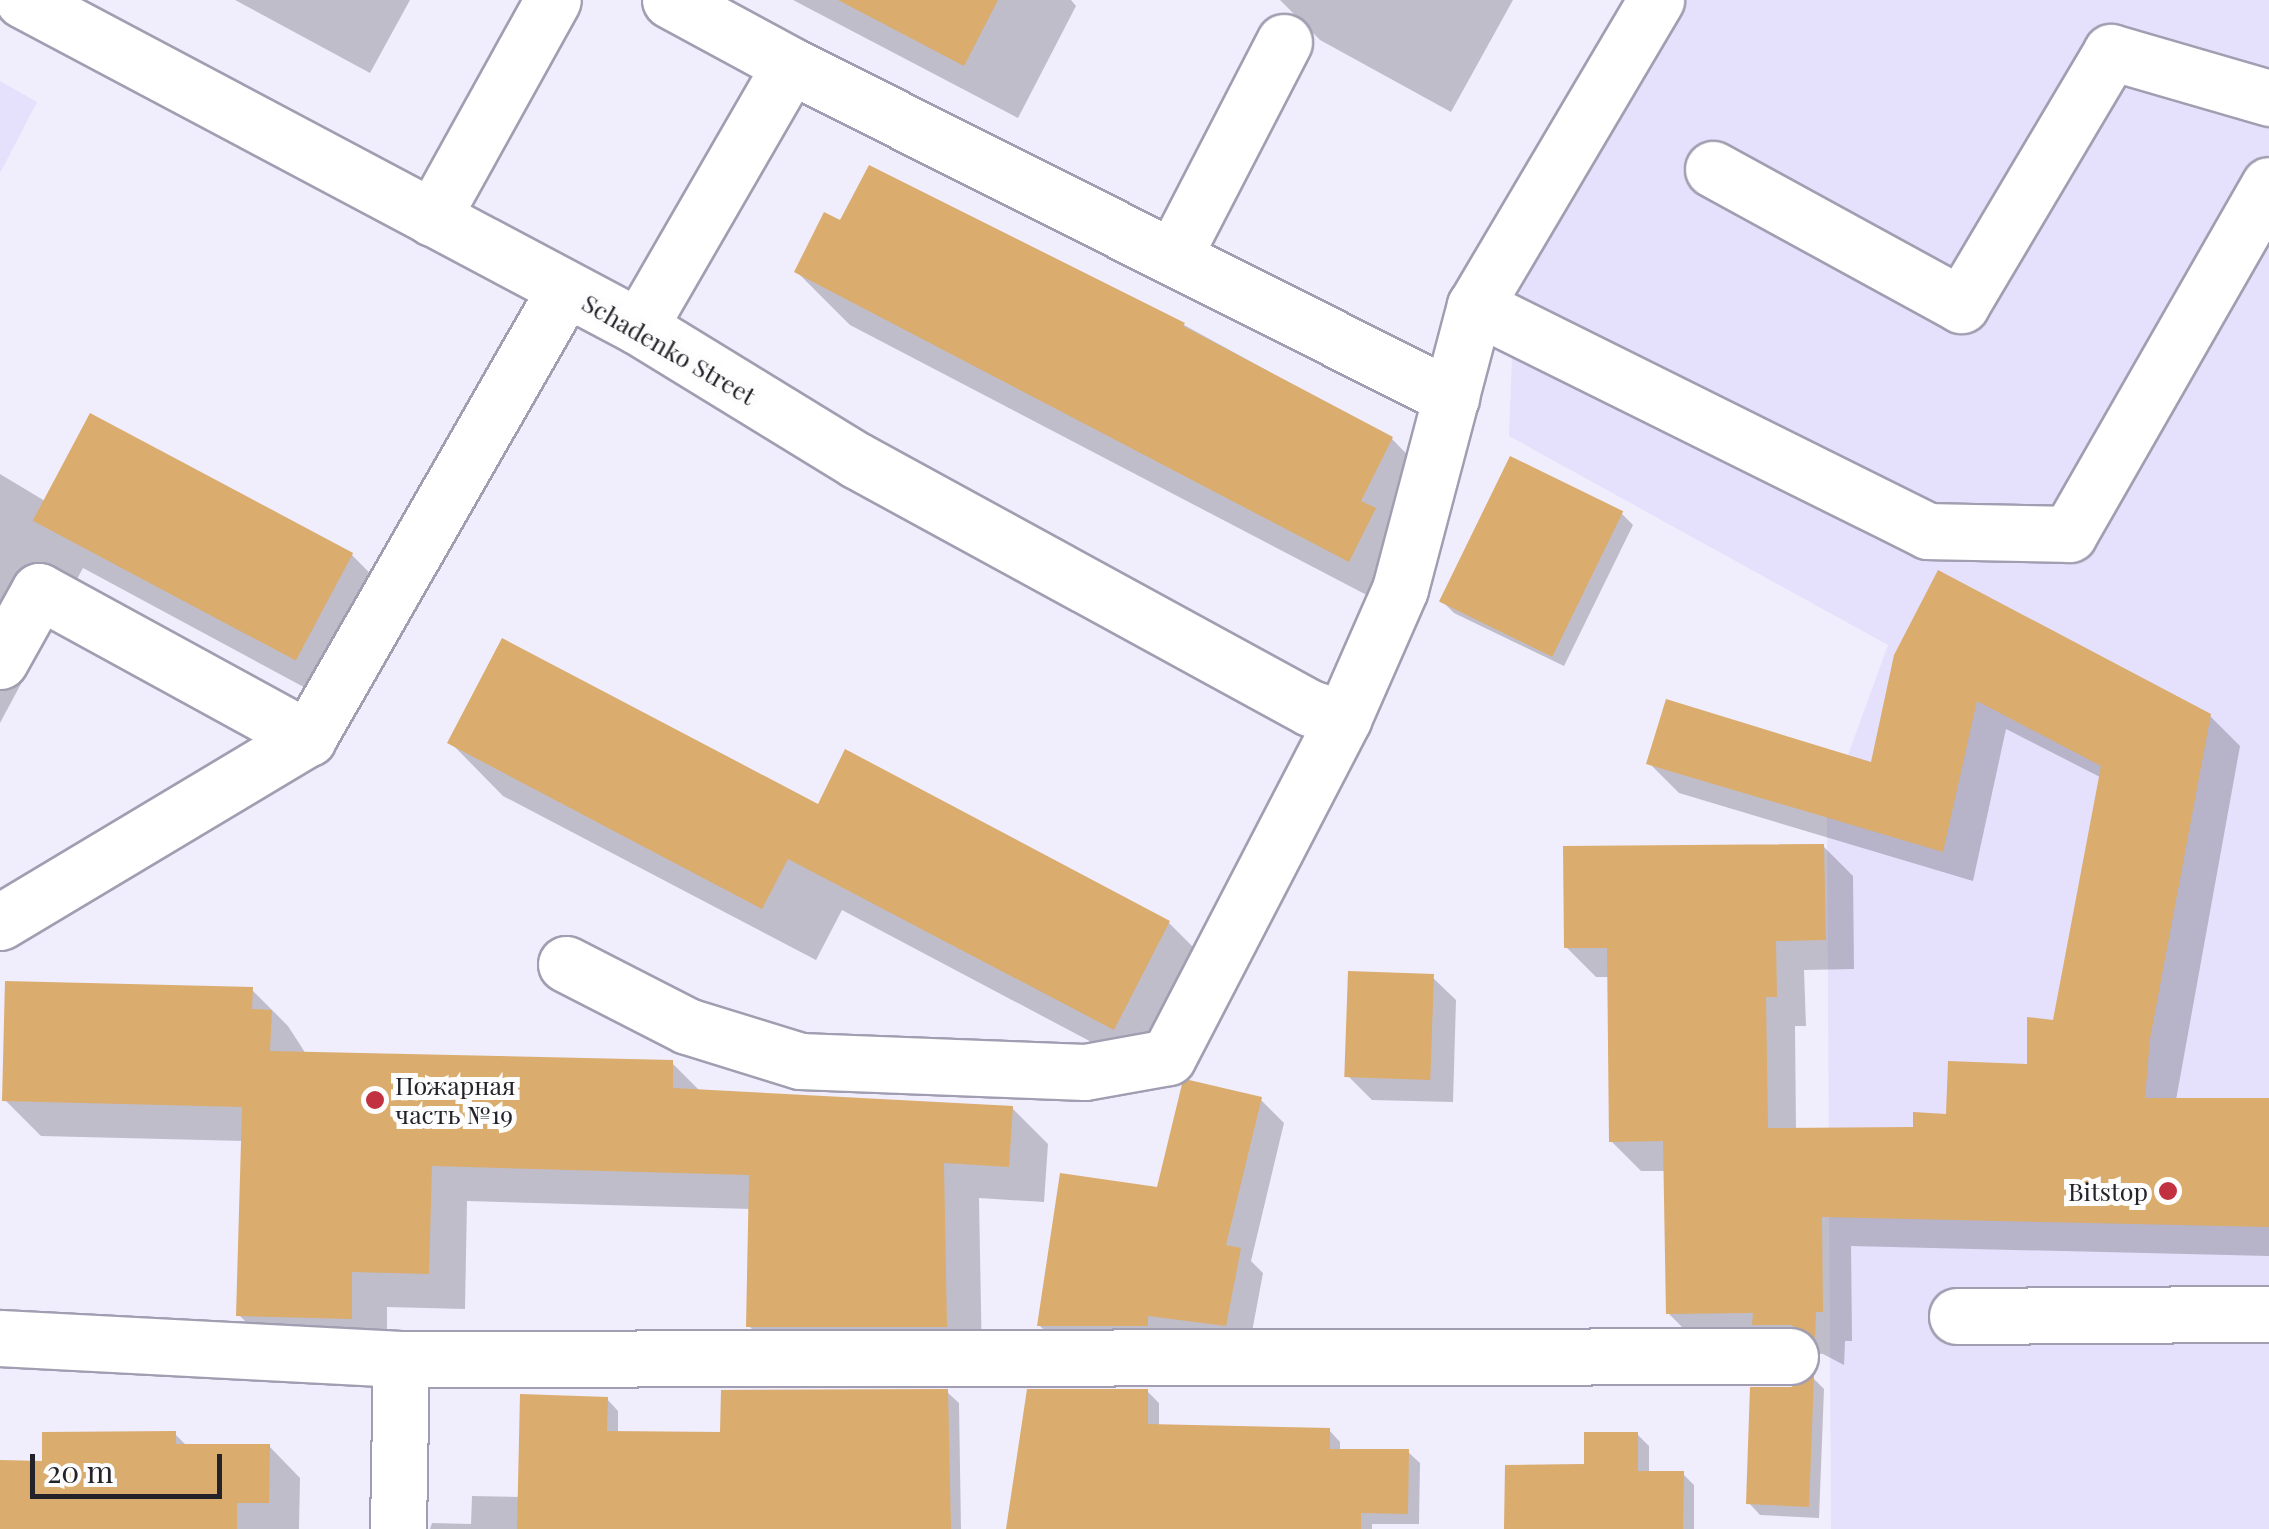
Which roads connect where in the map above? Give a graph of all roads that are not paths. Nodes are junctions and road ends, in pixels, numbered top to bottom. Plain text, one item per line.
1 (24, 0) edge
2 (554, 0) edge
3 (670, 0) edge
4 (1656, 0) edge
5 (1284, 42) dead end
6 (790, 66) junction
7 (2269, 98) edge
8 (1712, 169) dead end
9 (2269, 185) edge
10 (432, 218) junction
11 (1173, 257) junction
12 (565, 289) junction
13 (1475, 306) junction
14 (639, 327) junction
15 (1451, 397) junction
16 (0, 661) edge
17 (1326, 714) junction
18 (308, 738) junction
19 (0, 922) edge
20 (566, 964) dead end
21 (2269, 1314) edge
22 (1958, 1316) dead end
23 (0, 1338) edge
24 (1790, 1356) dead end
25 (401, 1360) junction
26 (398, 1529) edge

1 - 10 street, Schadenko Street
2 - 10 street
3 - 6 street
4 - 13 street
5 - 11 street
6 - 11 street
6 - 14 street
7 - 8 street
9 - 13 street
10 - 12 street, Schadenko Street
11 - 15 street
12 - 14 street, Schadenko Street
12 - 18 street
13 - 15 street
14 - 17 street, Schadenko Street
15 - 17 street
16 - 18 street
17 - 20 street
18 - 19 street
21 - 22 street
23 - 25 street
24 - 25 street
25 - 26 street

